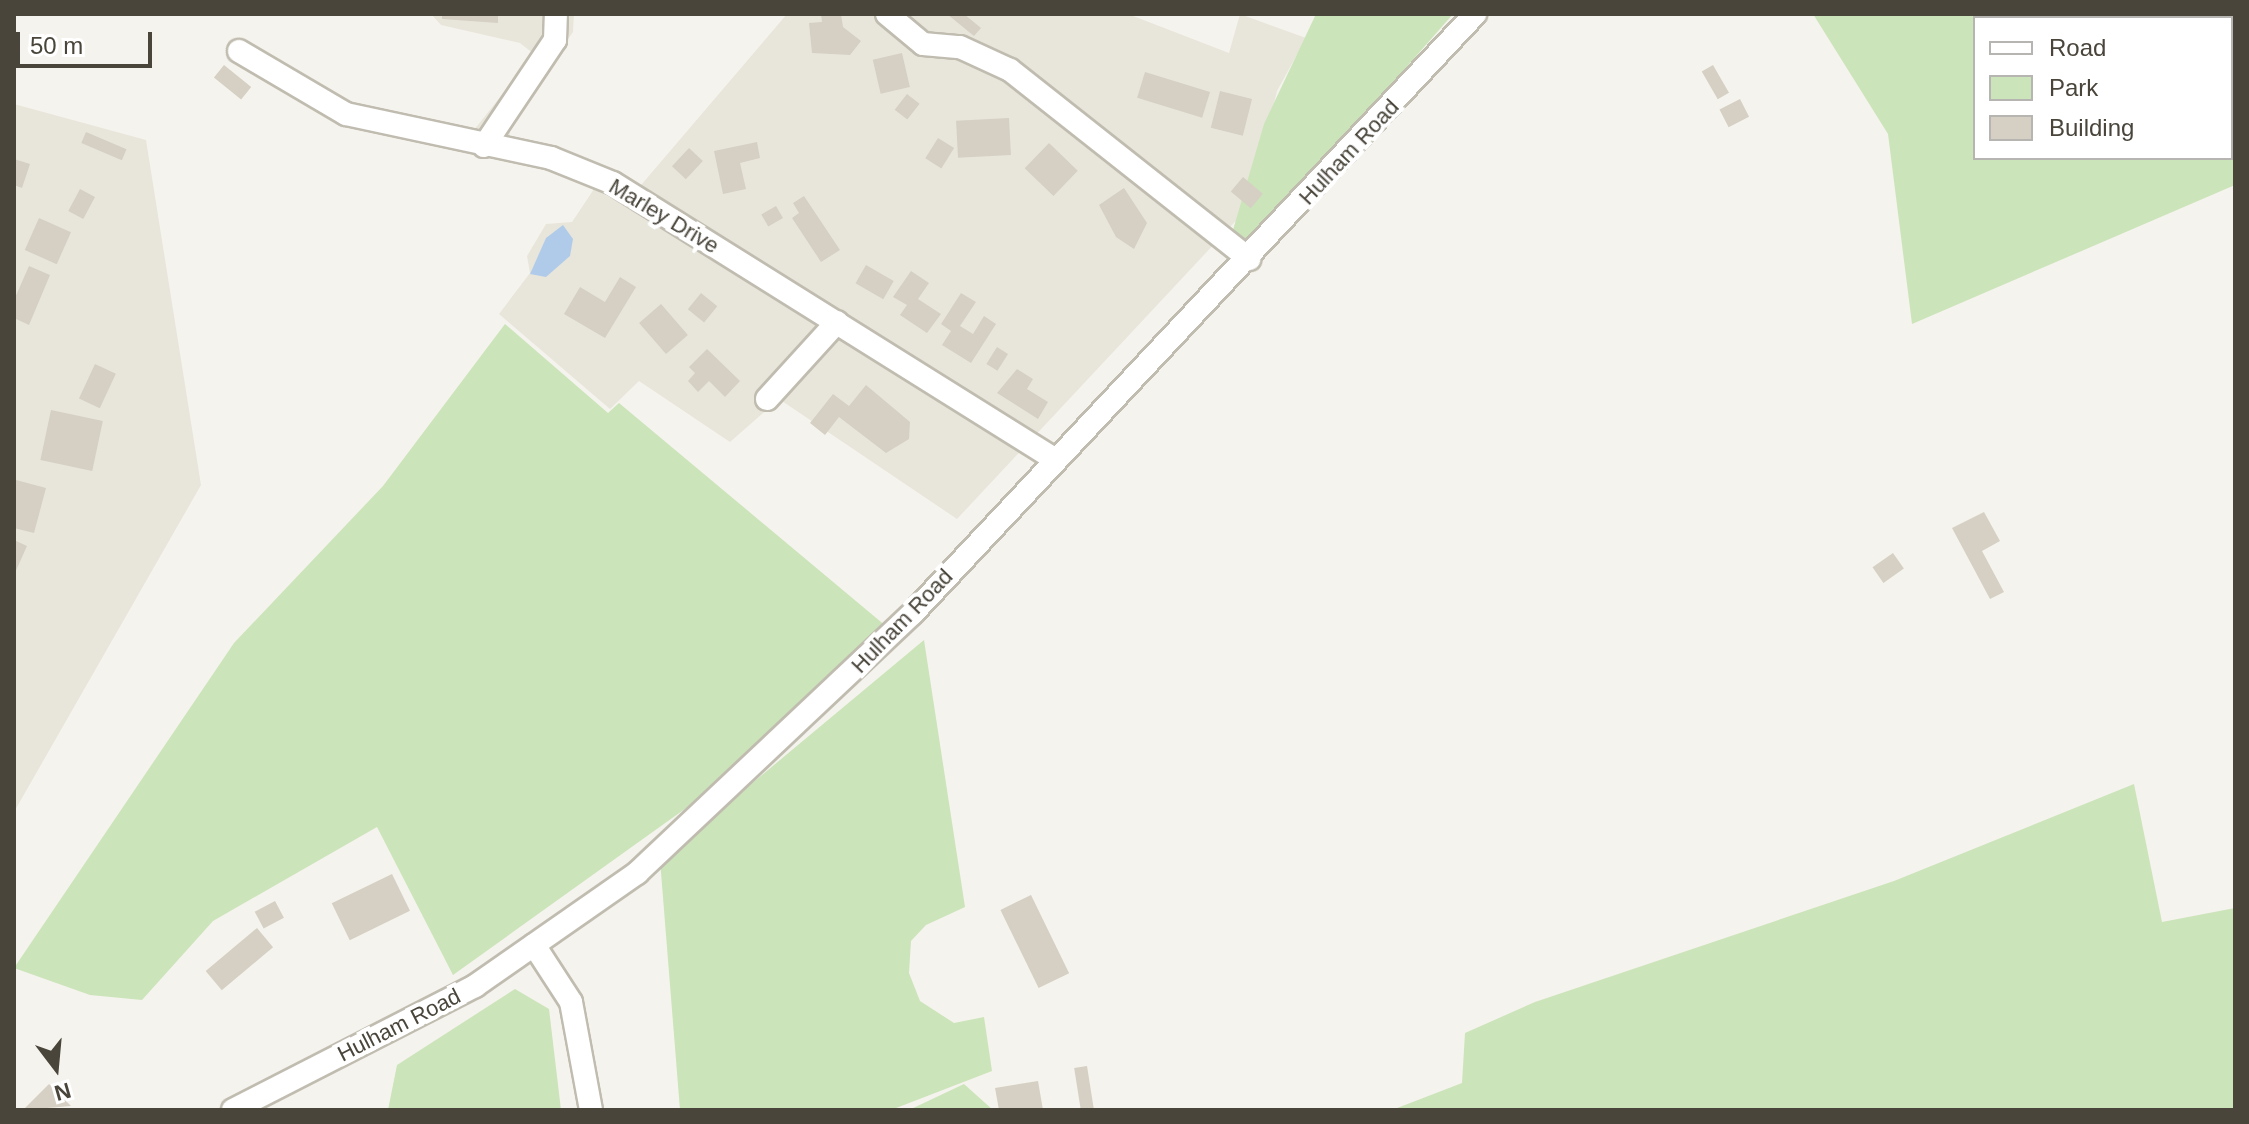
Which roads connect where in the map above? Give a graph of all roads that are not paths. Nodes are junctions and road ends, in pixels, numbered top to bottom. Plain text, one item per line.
1 (556, 14) edge
2 (887, 14) edge
3 (1475, 14) edge
4 (239, 51) dead end
5 (484, 146) junction
6 (1249, 259) junction
7 (837, 322) junction
8 (767, 399) dead end
9 (1056, 460) junction
10 (534, 945) junction
11 (233, 1110) edge
12 (591, 1110) edge

1 - 5 street
2 - 6 street
3 - 6 street, Hulham Road
4 - 5 street, Marley Drive
5 - 7 street, Marley Drive
6 - 9 street, Hulham Road
7 - 8 street
7 - 9 street, Marley Drive
9 - 10 street, Hulham Road
10 - 11 street, Hulham Road
10 - 12 street

